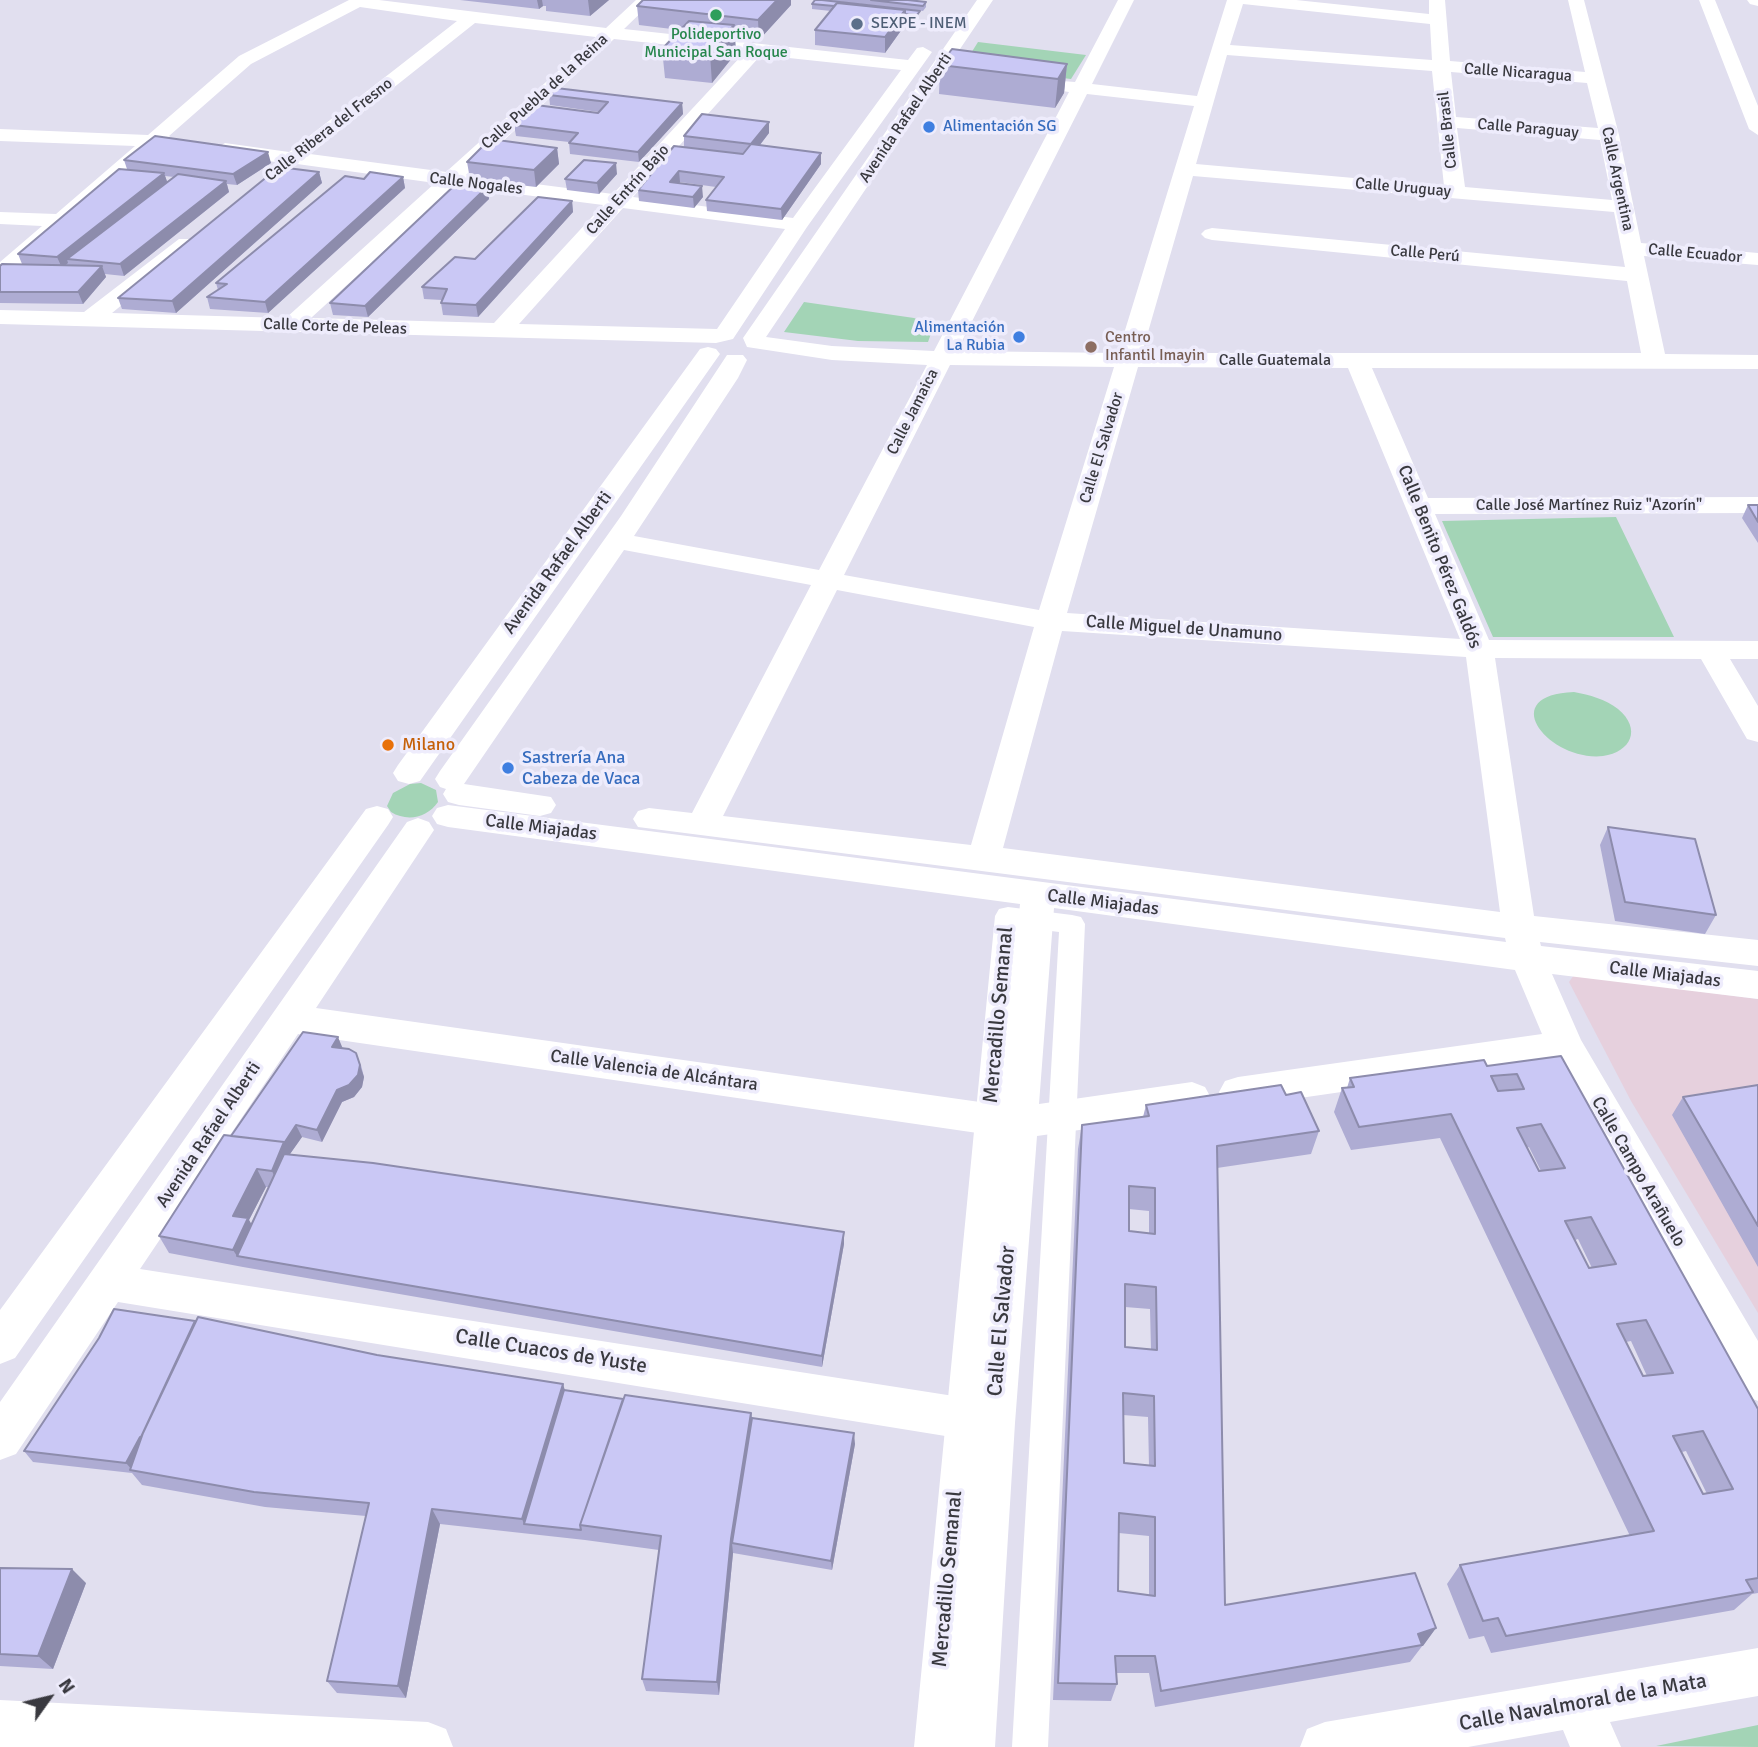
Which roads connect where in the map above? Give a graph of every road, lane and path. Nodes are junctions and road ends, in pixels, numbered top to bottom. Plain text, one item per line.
1 (646, 0) edge
2 (985, 0) edge
3 (1126, 0) edge
4 (1235, 0) edge
5 (1250, 0) edge
6 (1437, 0) edge
7 (1576, 0) edge
8 (1707, 0) edge
9 (471, 18) junction
10 (1437, 20) junction
11 (610, 33) junction
12 (934, 35) dead end
13 (757, 49) junction
14 (1219, 50) junction
15 (912, 66) junction
16 (1441, 67) junction
17 (937, 72) junction
18 (1735, 74) junction
19 (1754, 74) dead end
20 (959, 75) edge
21 (1595, 78) junction
22 (1038, 83) edge
23 (1082, 88) junction
24 (1204, 102) junction
25 (1448, 122) junction
26 (1758, 130) edge
27 (0, 135) edge
28 (1609, 135) junction
29 (153, 139) junction
30 (181, 143) edge
31 (208, 147) edge
32 (293, 158) junction
33 (1183, 169) junction
34 (270, 177) edge
35 (449, 181) junction
36 (1455, 192) junction
37 (616, 202) junction
38 (1623, 207) junction
39 (0, 218) edge
40 (61, 220) junction
41 (798, 226) junction
42 (205, 228) edge
43 (1212, 234) dead end
44 (1632, 249) junction
45 (1758, 259) edge
46 (0, 273) edge
47 (1637, 275) junction
48 (0, 317) edge
49 (89, 320) junction
50 (290, 326) junction
51 (499, 332) junction
52 (713, 344) junction
53 (747, 350) junction
54 (942, 357) junction
55 (1654, 359) junction
56 (1128, 361) junction
57 (1357, 361) junction
58 (1758, 362) edge
59 (1758, 505) edge
60 (1419, 506) junction
61 (617, 541) junction
62 (827, 578) junction
63 (1050, 621) junction
64 (1479, 649) junction
65 (1710, 650) junction
66 (1758, 650) edge
67 (1758, 732) edge
68 (388, 791) junction
69 (444, 805) junction
70 (702, 825) junction
71 (984, 858) junction
72 (1038, 895) junction
73 (1523, 943) junction
74 (1758, 953) edge
75 (1758, 985) edge
76 (289, 1017) junction
77 (1565, 1045) junction
78 (1018, 1124) junction
79 (108, 1282) junction
80 (0, 1344) edge
81 (1758, 1381) edge
82 (993, 1423) junction
83 (0, 1439) edge
84 (1758, 1672) edge
85 (0, 1725) edge
86 (1580, 1725) edge
87 (428, 1747) edge
88 (932, 1747) edge
89 (970, 1747) edge
90 (1030, 1747) edge
91 (1325, 1747) edge
92 (1596, 1747) edge

1 - 11 street, Calle Puebla de la Reina
2 - 17 street, Avenida Rafael Alberti
3 - 23 street, Calle Jamaica
4 - 14 street, Calle El Salvador
5 - 10 street
6 - 10 street, Calle Brasil
7 - 21 street, Calle Argentina
8 - 18 street
9 - 11 street
9 - 29 street
9 - 32 street, Calle Ribera del Fresno
10 - 16 street, Calle Brasil
11 - 13 street
11 - 35 street, Calle Puebla de la Reina
12 - 15 street, Avenida Rafael Alberti
13 - 15 street
13 - 37 street, Calle Entrín Bajo
14 - 16 street, Calle Nicaragua
14 - 24 street, Calle El Salvador
15 - 41 street, Avenida Rafael Alberti
16 - 21 street, Calle Nicaragua
16 - 25 street, Calle Brasil
17 - 20 street
17 - 53 street, Avenida Rafael Alberti
18 - 19 street
18 - 26 street
21 - 28 street, Calle Argentina
22 - 23 street
23 - 24 street
23 - 54 street, Calle Jamaica
24 - 33 street, Calle El Salvador
25 - 28 street, Calle Paraguay
25 - 36 street, Calle Brasil
27 - 29 street
28 - 38 street, Calle Argentina
29 - 30 street
29 - 40 street
31 - 32 street, Calle Nogales
32 - 34 street, Calle Ribera del Fresno
32 - 35 street, Calle Nogales
33 - 36 street, Calle Uruguay
33 - 56 street, Calle El Salvador
35 - 37 street, Calle Nogales
35 - 50 street, Calle Puebla de la Reina
36 - 38 street, Calle Uruguay
37 - 41 street, Calle Nogales
37 - 51 street, Calle Entrín Bajo
38 - 44 street, Calle Argentina
39 - 40 street
40 - 46 street
41 - 52 street, Avenida Rafael Alberti
42 - 49 street
43 - 47 street, Calle Perú
44 - 45 street, Calle Ecuador
44 - 47 street, Calle Argentina
47 - 55 street, Calle Argentina
48 - 49 street, Calle Corte de Peleas
49 - 50 street, Calle Corte de Peleas
50 - 51 street, Calle Corte de Peleas
51 - 52 street, Calle Corte de Peleas
52 - 53 street, Calle Corte de Peleas
52 - 68 street, Avenida Rafael Alberti
53 - 54 street, Calle Guatemala
53 - 61 street, Avenida Rafael Alberti
54 - 56 street, Calle Guatemala
54 - 62 street, Calle Jamaica
55 - 57 street, Calle Guatemala
55 - 58 street, Calle Guatemala
56 - 57 street, Calle Guatemala
56 - 63 street, Calle El Salvador
57 - 60 street, Calle Benito Pérez Galdós
59 - 60 street, Calle José Martínez Ruiz "Azorín"
60 - 64 street, Calle Benito Pérez Galdós
61 - 62 street, Calle Miguel de Unamuno
61 - 69 street, Avenida Rafael Alberti
62 - 63 street, Calle Miguel de Unamuno
62 - 70 street, Calle Jamaica
63 - 64 street, Calle Miguel de Unamuno
63 - 71 street, Calle El Salvador
64 - 65 street, Calle Miguel de Unamuno
64 - 73 street, Calle Benito Pérez Galdós
65 - 66 street, Calle Miguel de Unamuno
65 - 67 street
68 - 69 street
68 - 69 street
68 - 80 street, Avenida Rafael Alberti
69 - 70 street, Calle Miajadas
69 - 72 street, Calle Miajadas
69 - 76 street, Avenida Rafael Alberti
70 - 71 street, Calle Miajadas
71 - 73 street, Calle Miajadas
72 - 73 street, Calle Miajadas
72 - 78 street, Calle El Salvador
73 - 74 street, Calle Miajadas
73 - 75 street, Calle Miajadas
73 - 77 street, Calle Campo Arañuelo
76 - 78 street, Calle Valencia de Alcántara
76 - 79 street, Avenida Rafael Alberti
77 - 78 street, Calle Valencia de Alcántara
77 - 81 street, Calle Campo Arañuelo
78 - 82 street, Calle El Salvador
79 - 82 street, Calle Cuacos de Yuste
79 - 83 street, Avenida Rafael Alberti
82 - 89 street, Calle El Salvador
84 - 86 street, Calle Navalmoral de la Mata
85 - 87 street
86 - 91 street, Calle Navalmoral de la Mata
86 - 92 street
88 - 90 street, Mercadillo Semanal

